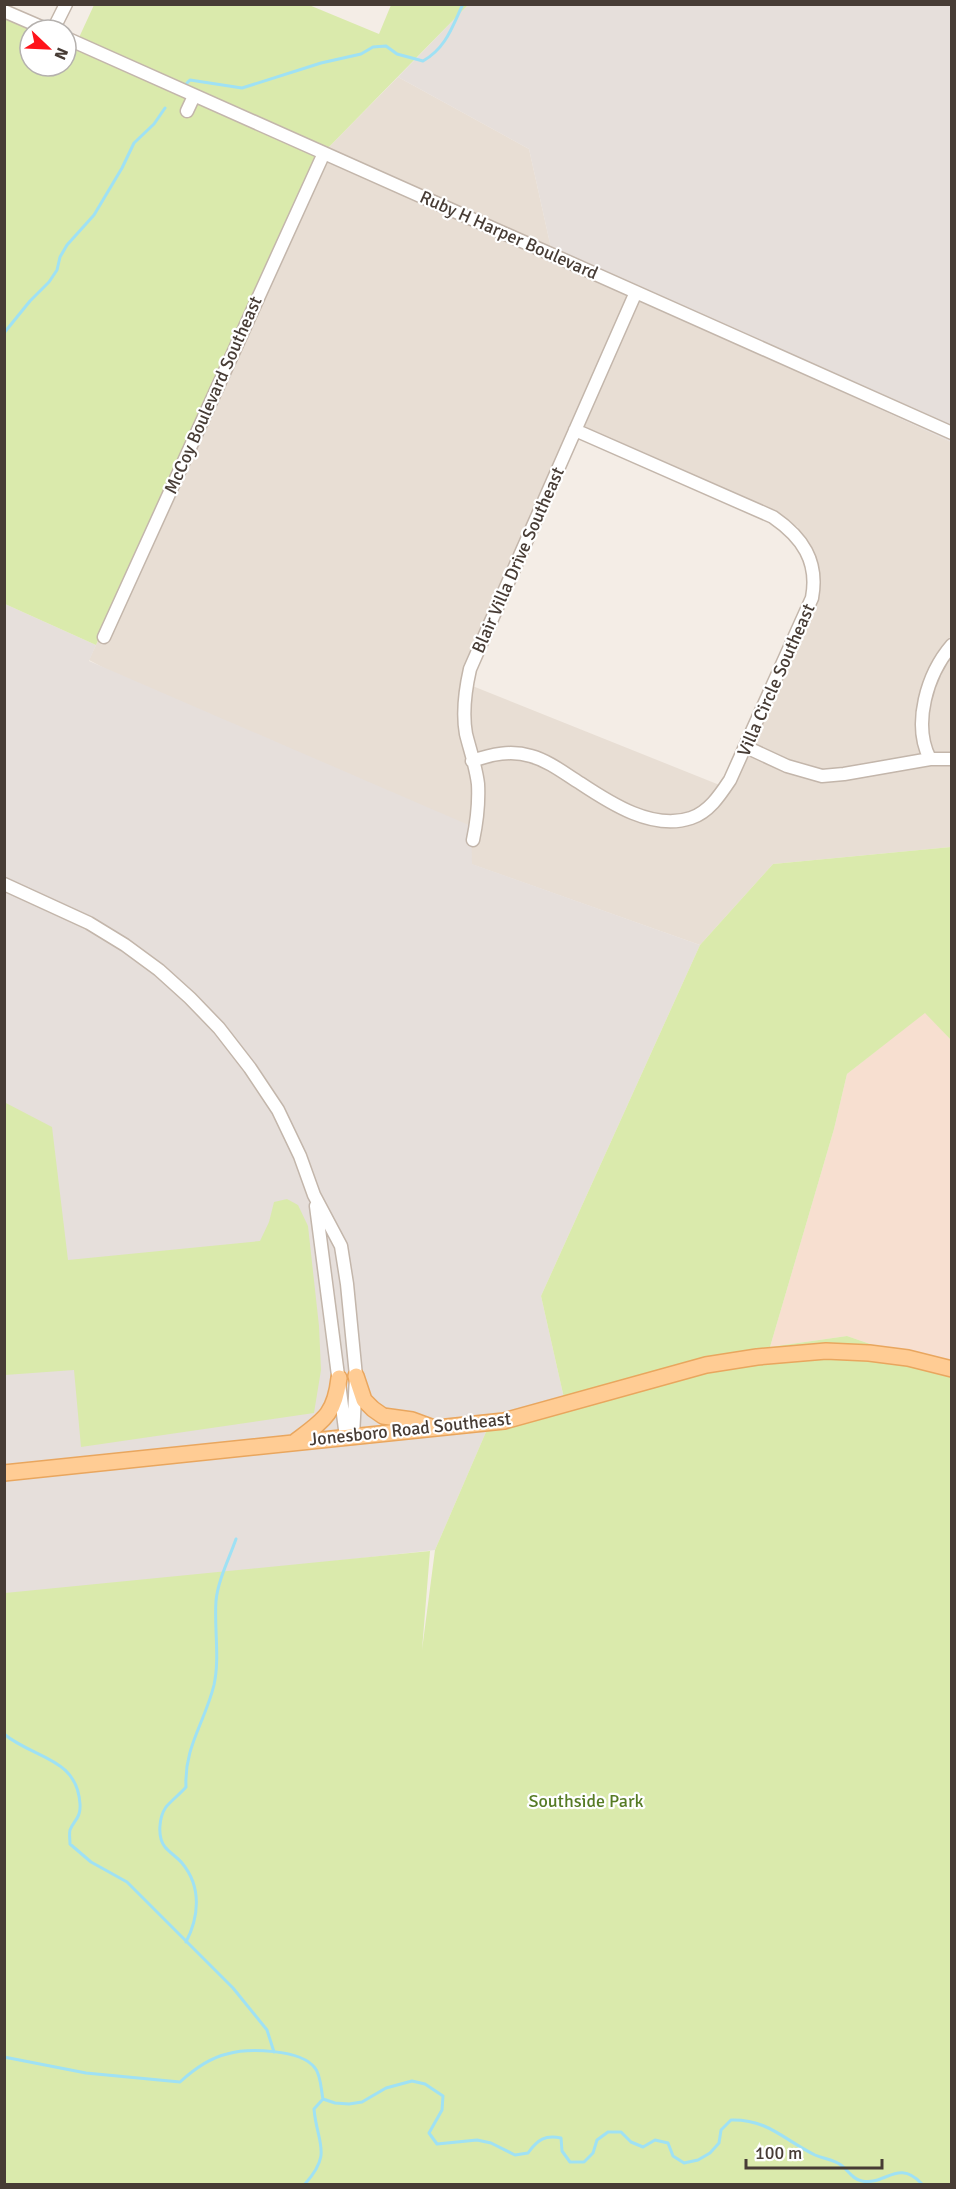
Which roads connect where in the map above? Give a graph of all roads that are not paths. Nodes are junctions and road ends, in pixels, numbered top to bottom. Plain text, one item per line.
1 (66, 4) edge
2 (4, 11) edge
3 (20, 18) edge
4 (59, 18) edge
5 (78, 43) edge
6 (194, 96) junction
7 (187, 111) dead end
8 (324, 153) junction
9 (636, 292) junction
10 (575, 430) junction
11 (951, 433) edge
12 (104, 637) dead end
13 (951, 645) edge
14 (746, 747) junction
15 (930, 759) junction
16 (951, 759) edge
17 (472, 761) junction
18 (473, 840) dead end
19 (4, 884) edge
20 (314, 1195) junction
21 (352, 1330) junction
22 (333, 1332) junction
23 (951, 1369) edge
24 (356, 1376) junction
25 (339, 1378) junction
26 (437, 1428) junction
27 (350, 1437) junction
28 (293, 1442) junction
29 (4, 1473) edge

1 - 4 street
2 - 3 street
5 - 6 street, Ruby H Harper Boulevard
6 - 7 street
6 - 8 street, Ruby H Harper Boulevard
8 - 9 street, Ruby H Harper Boulevard
8 - 12 street, McCoy Boulevard Southeast
9 - 10 street, Blair Villa Drive Southeast
9 - 11 street, Ruby H Harper Boulevard
10 - 14 street, Villa Circle Southeast
10 - 17 street, Blair Villa Drive Southeast
13 - 15 street
14 - 15 street
14 - 17 street, Villa Circle Southeast
15 - 16 street
17 - 18 street, Blair Villa Drive Southeast
19 - 20 street
20 - 21 street
20 - 22 street
21 - 22 street
21 - 24 street
22 - 25 street
23 - 26 main road, Jonesboro Road Southeast
24 - 26 main road
24 - 27 street
25 - 27 street
25 - 28 main road
26 - 27 main road, Jonesboro Road Southeast
27 - 28 main road, Jonesboro Road Southeast
28 - 29 main road, Jonesboro Road Southeast

